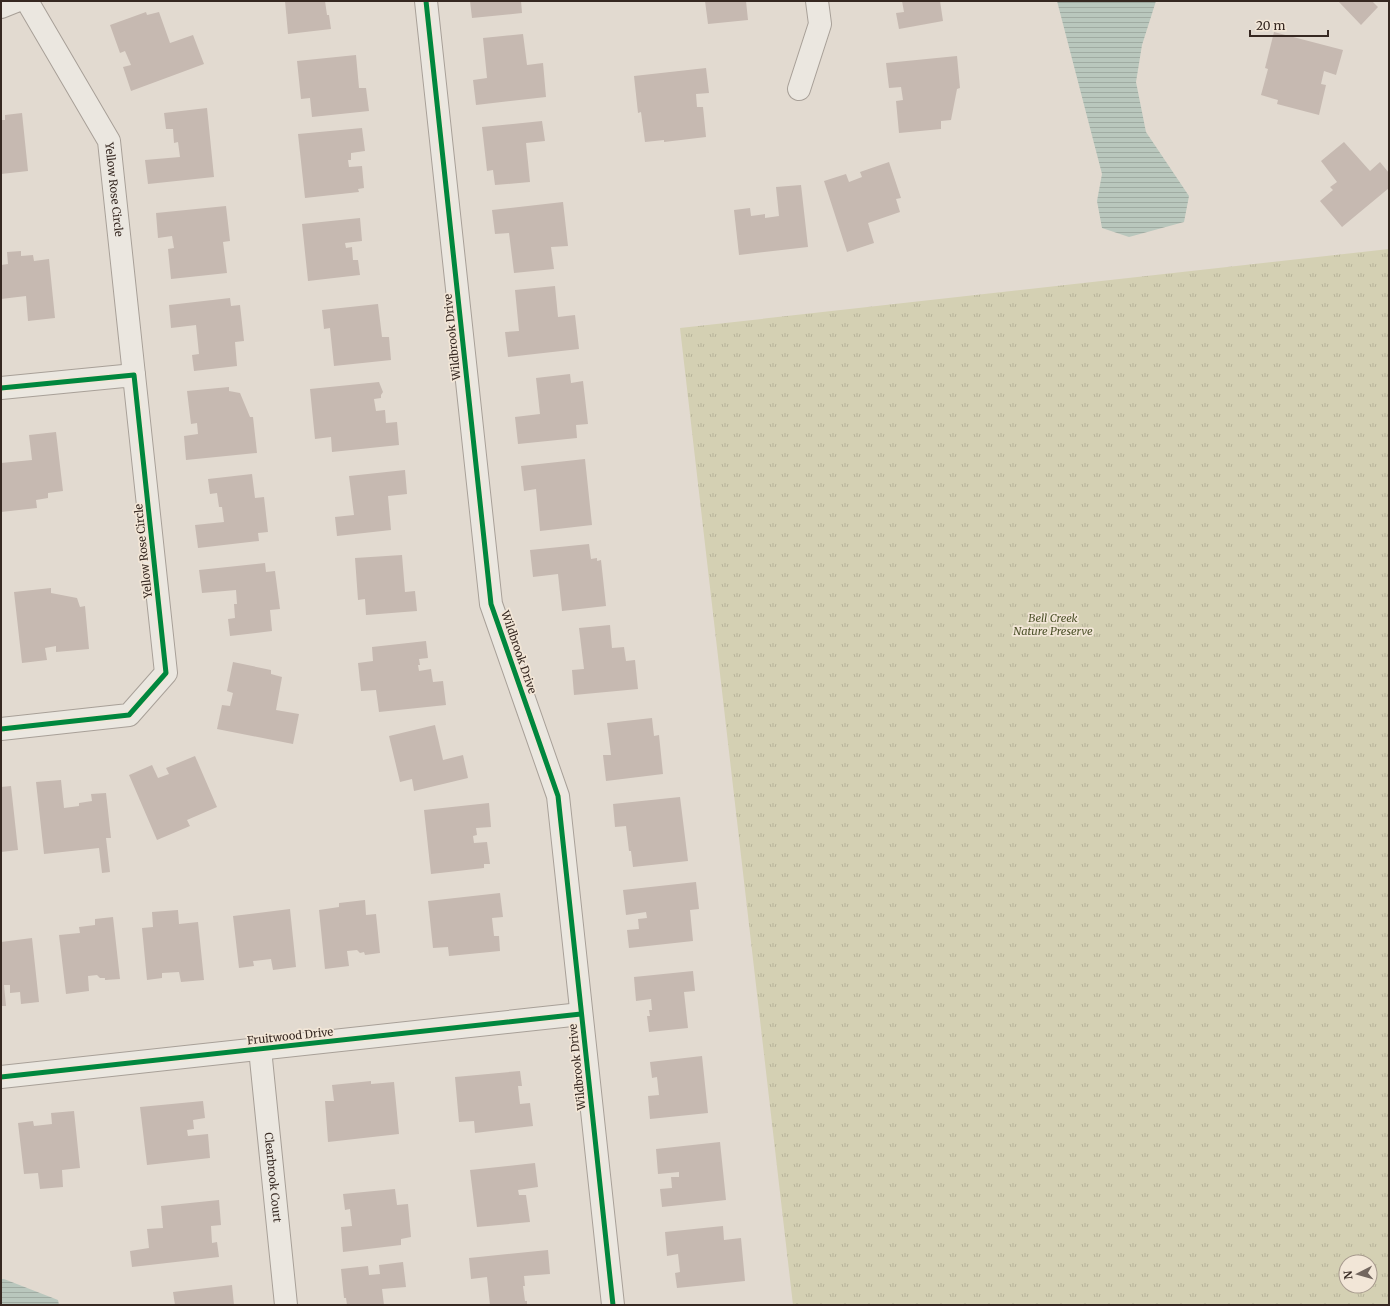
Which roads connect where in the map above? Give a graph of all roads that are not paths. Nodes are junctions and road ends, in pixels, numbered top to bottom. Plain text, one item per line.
1 (16, 1) edge
2 (27, 1) edge
3 (426, 1) edge
4 (817, 1) edge
5 (1, 7) edge
6 (799, 89) dead end
7 (134, 375) junction
8 (1, 388) edge
9 (1, 729) edge
10 (581, 1014) junction
11 (260, 1049) junction
12 (1, 1077) edge
13 (286, 1305) edge
14 (613, 1305) edge

1 - 5 street
2 - 7 street, Yellow Rose Circle
3 - 10 street, Wildbrook Drive
4 - 6 street
7 - 8 street
7 - 9 street, Yellow Rose Circle
10 - 11 street, Fruitwood Drive
10 - 14 street, Wildbrook Drive
11 - 12 street, Fruitwood Drive
11 - 13 street, Clearbrook Court

